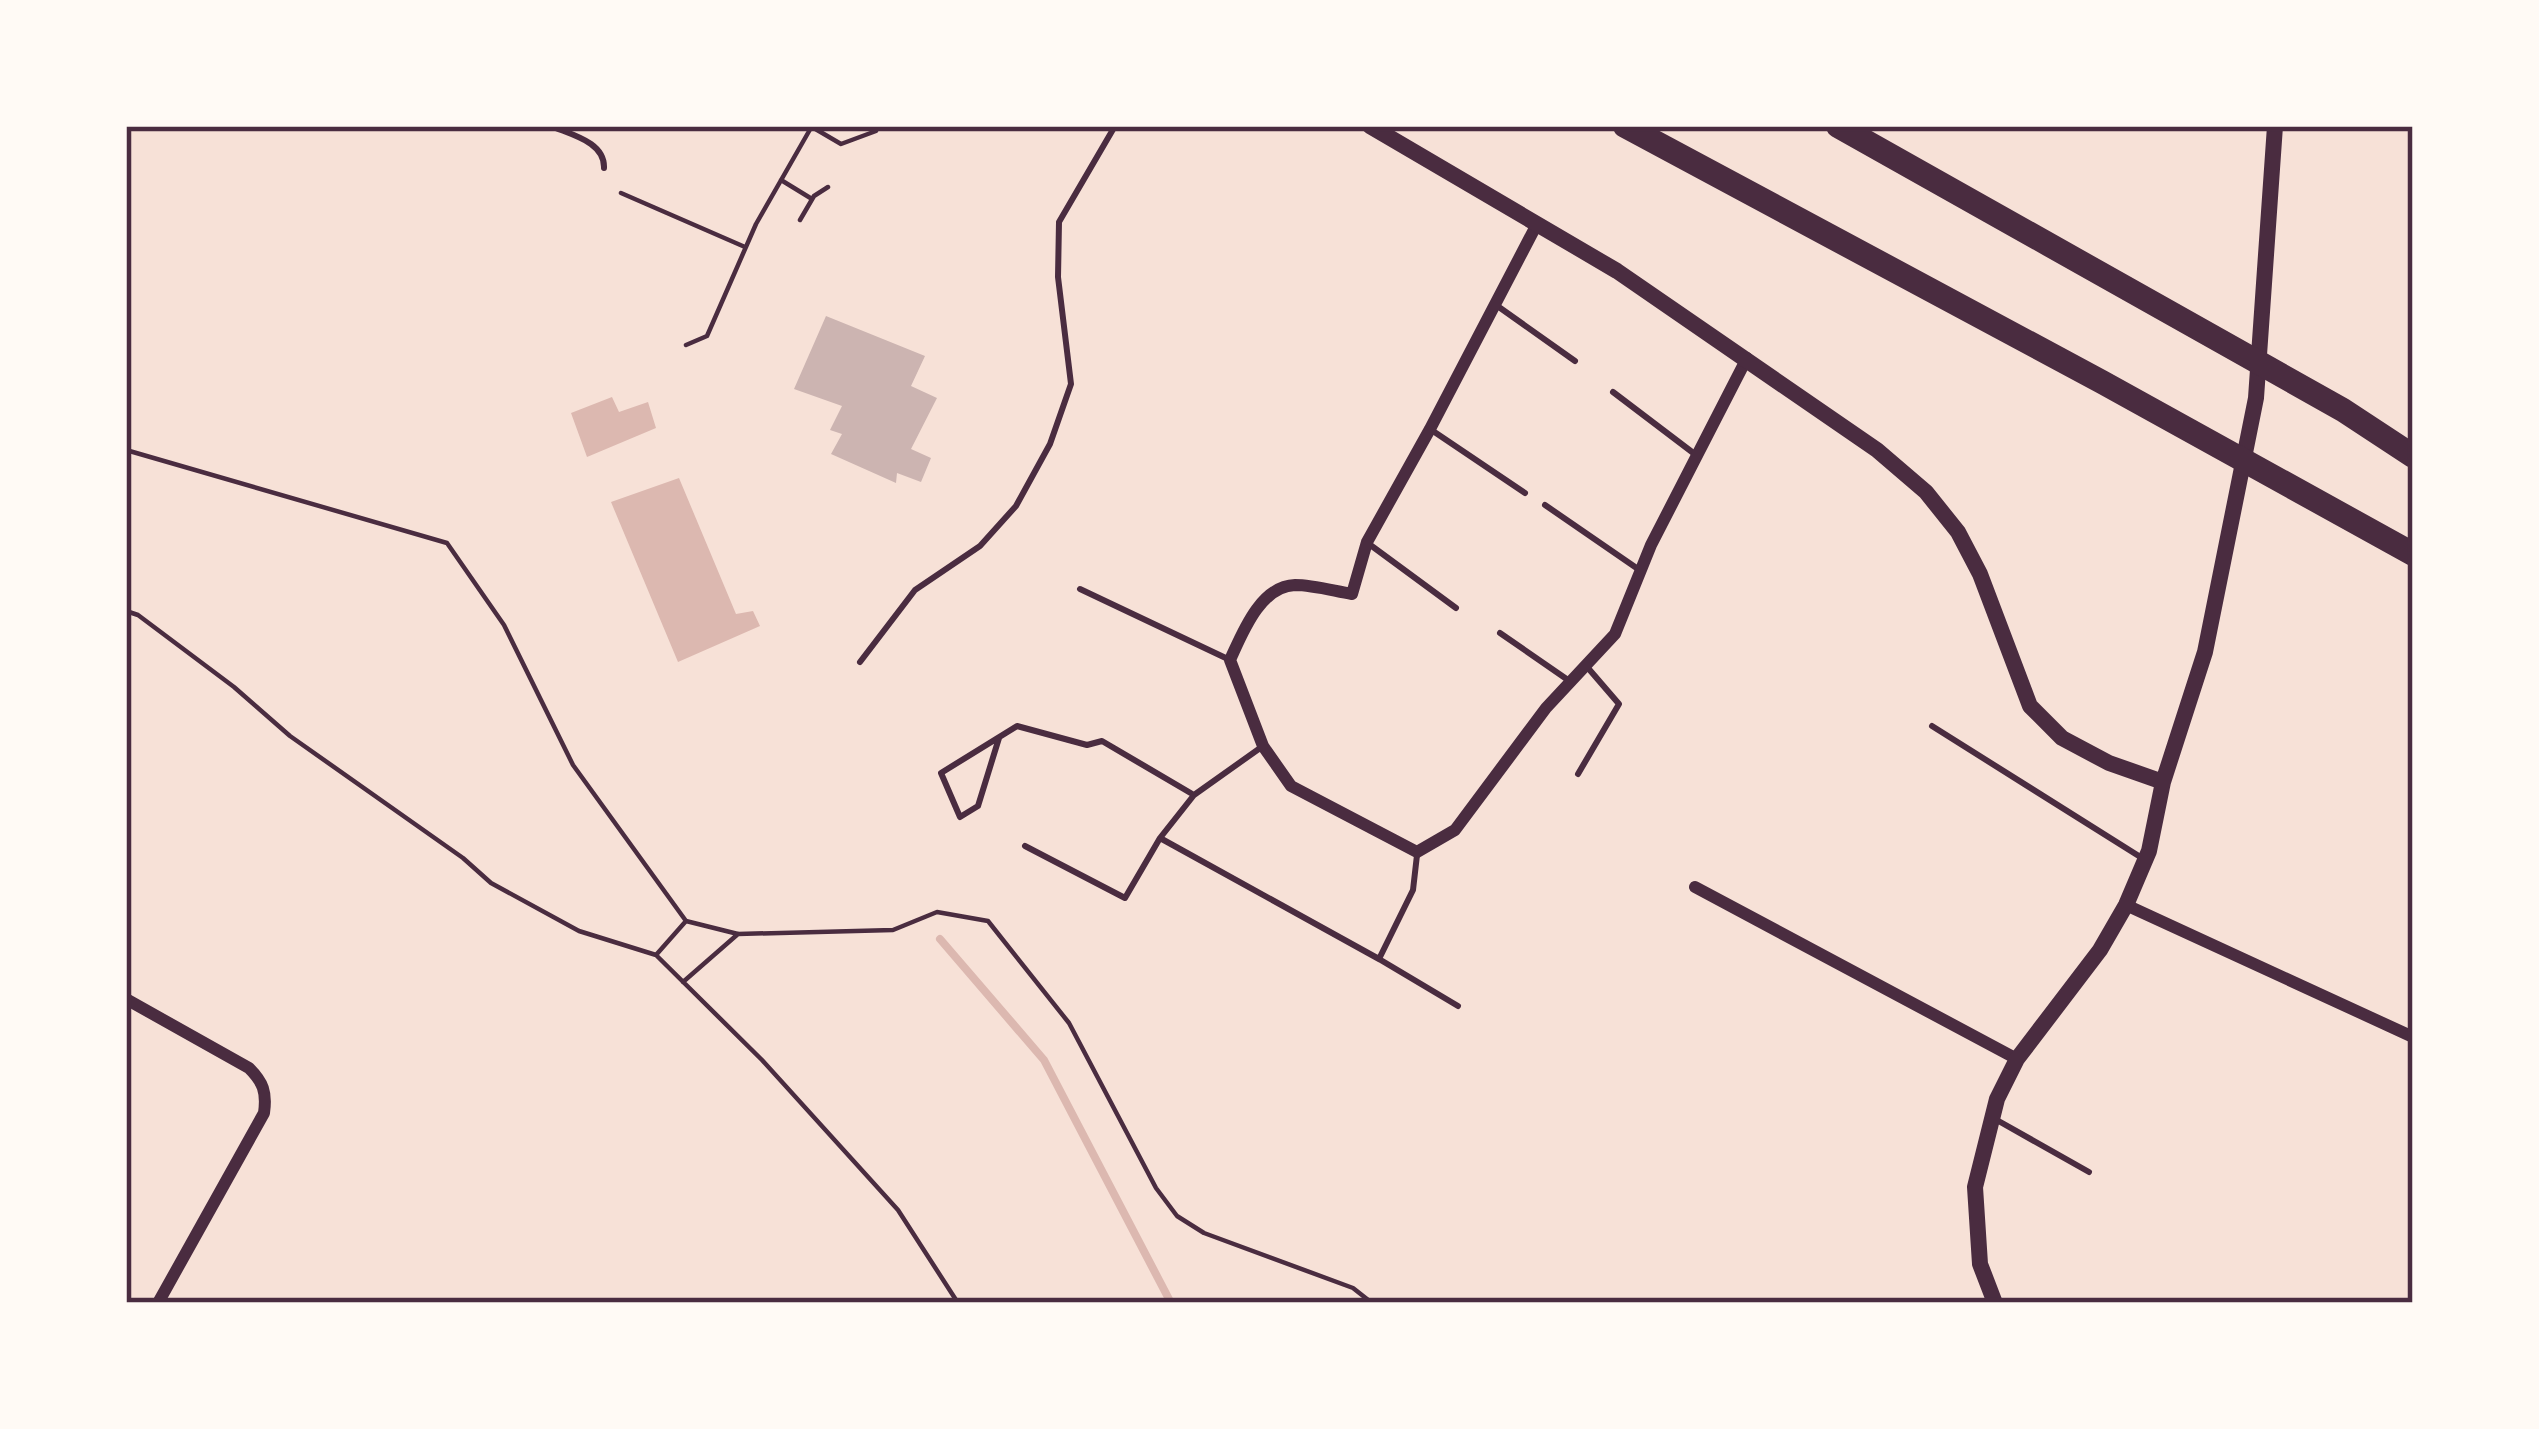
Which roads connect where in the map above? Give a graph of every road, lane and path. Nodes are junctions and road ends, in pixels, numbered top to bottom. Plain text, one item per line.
1 (551, 126) edge
2 (812, 126) edge
3 (874, 126) edge
4 (1115, 126) edge
5 (1370, 126) edge
6 (1625, 126) edge
7 (1838, 126) edge
8 (2275, 126) edge
9 (604, 168) dead end
10 (781, 180) junction
11 (828, 187) dead end
12 (621, 193) dead end
13 (812, 199) junction
14 (800, 220) dead end
15 (1537, 224) junction
16 (745, 247) junction
17 (1496, 305) junction
18 (686, 345) dead end
19 (1747, 358) junction
20 (1575, 361) dead end
21 (1612, 392) dead end
22 (2343, 410) junction
23 (1430, 429) junction
24 (2413, 442) edge
25 (126, 450) edge
26 (1696, 455) junction
27 (2413, 456) edge
28 (1525, 493) dead end
29 (1545, 506) dead end
30 (1366, 542) junction
31 (2413, 554) edge
32 (1641, 571) junction
33 (1080, 589) dead end
34 (1456, 608) dead end
35 (126, 611) edge
36 (1500, 633) dead end
37 (1230, 661) junction
38 (860, 662) dead end
39 (1586, 665) junction
40 (1571, 682) junction
41 (1932, 726) dead end
42 (999, 738) junction
43 (1263, 746) junction
44 (1577, 774) dead end
45 (2162, 782) junction
46 (1195, 795) junction
47 (1160, 838) junction
48 (1025, 846) dead end
49 (1417, 852) junction
50 (2145, 860) junction
51 (1695, 887) dead end
52 (2126, 905) junction
53 (686, 921) junction
54 (738, 934) junction
55 (656, 955) junction
56 (1378, 959) junction
57 (683, 982) junction
58 (126, 1000) edge
59 (1458, 1006) dead end
60 (2413, 1037) edge
61 (2017, 1059) junction
62 (1992, 1118) junction
63 (2089, 1172) dead end
64 (158, 1303) edge
65 (958, 1303) edge
66 (1372, 1303) edge
67 (1994, 1303) edge

1 - 9 lane
2 - 3 path
2 - 10 path
4 - 38 lane
5 - 15 street
6 - 31 highway
7 - 22 highway
8 - 45 street
10 - 13 path
10 - 16 path
11 - 13 path
12 - 16 path
13 - 14 path
15 - 17 street
15 - 19 street
16 - 18 path
17 - 20 lane
17 - 23 street
19 - 26 street
19 - 45 street
21 - 26 lane
22 - 24 highway
22 - 27 highway
23 - 28 lane
23 - 30 street
25 - 53 path
26 - 32 street
29 - 32 lane
30 - 34 lane
30 - 37 street
32 - 39 street
33 - 37 lane
35 - 55 path
36 - 40 lane
37 - 43 street
39 - 40 street
39 - 44 lane
40 - 49 street
41 - 50 lane
42 - 42 lane
42 - 46 lane
43 - 46 lane
43 - 49 street
45 - 50 street
46 - 47 lane
47 - 48 lane
47 - 56 lane
49 - 56 lane
50 - 52 street
51 - 61 street
52 - 60 street
52 - 61 street
53 - 54 path
53 - 55 path
54 - 57 path
54 - 66 path
55 - 57 path
56 - 59 lane
57 - 65 path
58 - 64 street
61 - 62 street
62 - 63 lane
62 - 67 street

